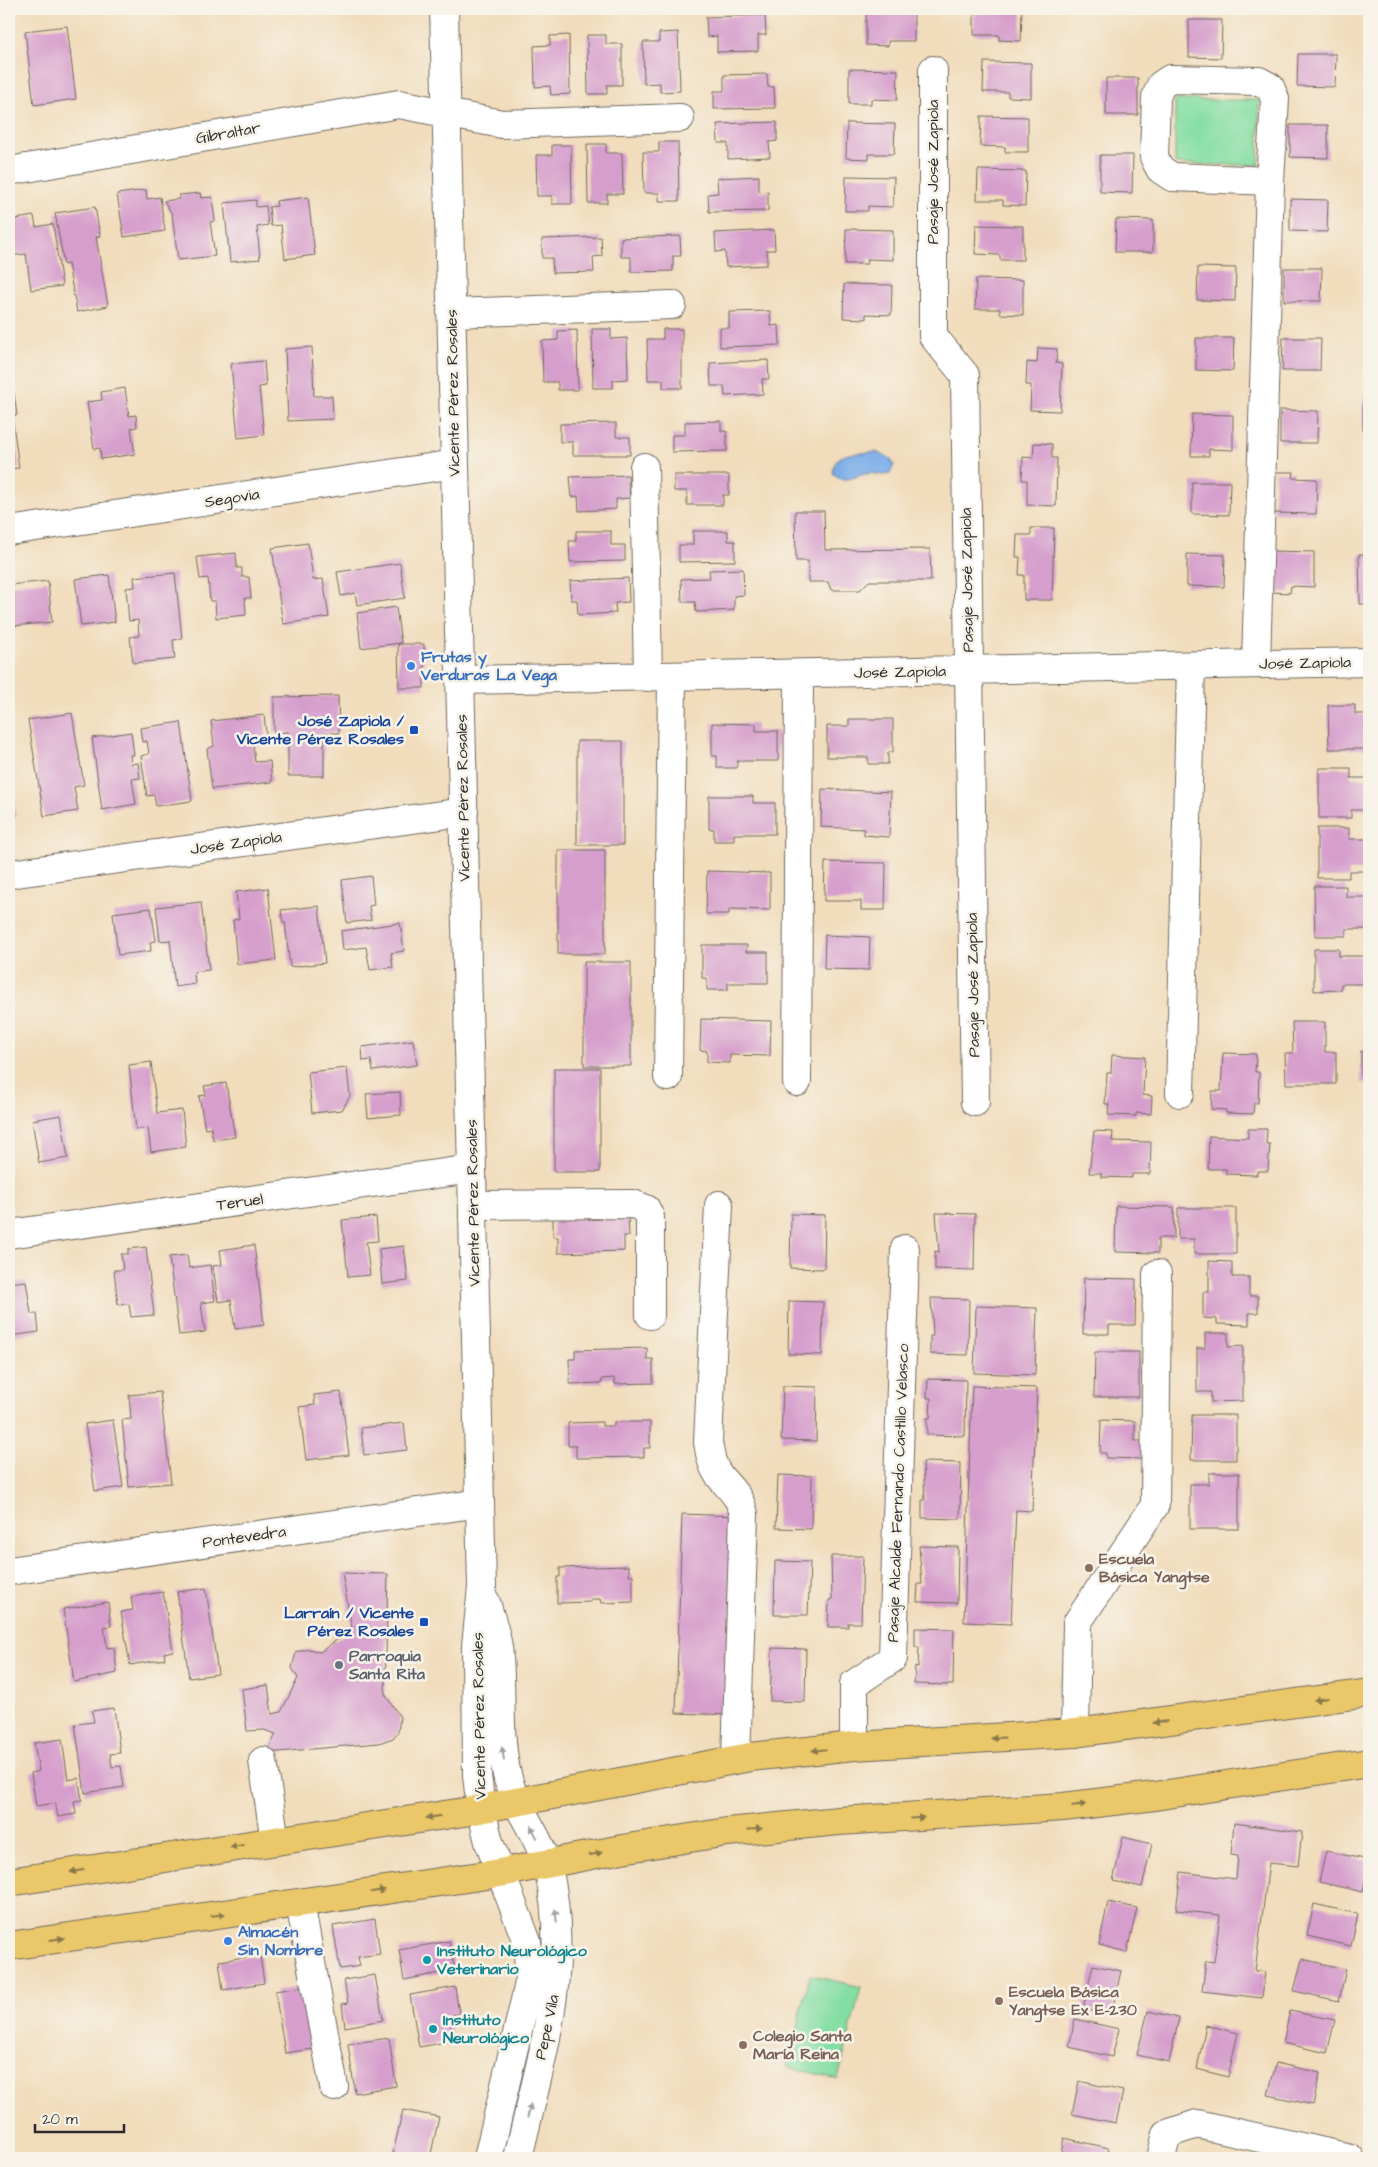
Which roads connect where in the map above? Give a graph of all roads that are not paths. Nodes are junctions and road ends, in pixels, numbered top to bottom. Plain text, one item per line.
1 (444, 9) edge
2 (933, 70) dead end
3 (447, 113) junction
4 (680, 118) dead end
5 (9, 171) edge
6 (1270, 181) junction
7 (672, 305) dead end
8 (451, 312) junction
9 (455, 464) junction
10 (644, 467) dead end
11 (9, 532) edge
12 (1369, 662) edge
13 (1256, 664) junction
14 (1191, 666) junction
15 (968, 670) junction
16 (799, 674) junction
17 (660, 676) junction
18 (460, 680) junction
19 (464, 812) junction
20 (9, 874) edge
21 (668, 1077) dead end
22 (798, 1082) dead end
23 (1180, 1093) dead end
24 (975, 1102) dead end
25 (472, 1169) junction
26 (473, 1205) junction
27 (719, 1205) dead end
28 (9, 1234) edge
29 (905, 1249) dead end
30 (1158, 1274) dead end
31 (650, 1315) dead end
32 (480, 1503) junction
33 (9, 1571) edge
34 (482, 1586) junction
35 (1369, 1693) edge
36 (1075, 1733) junction
37 (854, 1746) junction
38 (736, 1759) junction
39 (263, 1761) dead end
40 (1369, 1763) edge
41 (515, 1802) junction
42 (481, 1809) junction
43 (275, 1841) junction
44 (547, 1865) junction
45 (500, 1873) junction
46 (9, 1882) edge
47 (300, 1902) junction
48 (9, 1946) edge
49 (334, 2087) dead end
50 (488, 2158) edge
51 (518, 2158) edge
52 (1161, 2158) edge
53 (1350, 2158) edge

1 - 3 street, Vicente Pérez Rosales
2 - 15 street, Pasaje José Zapiola
3 - 4 street, Gibraltar
3 - 5 street, Gibraltar
3 - 8 street, Vicente Pérez Rosales
6 - 6 street
6 - 13 street
7 - 8 street
8 - 9 street, Vicente Pérez Rosales
9 - 11 street, Segovia
9 - 18 street, Vicente Pérez Rosales
10 - 17 street
12 - 13 street, José Zapiola
13 - 14 street, José Zapiola
14 - 15 street, José Zapiola
14 - 23 street
15 - 16 street, José Zapiola
15 - 24 street, Pasaje José Zapiola
16 - 17 street, José Zapiola
16 - 22 street
17 - 18 street, José Zapiola
17 - 21 street
18 - 19 street, Vicente Pérez Rosales
19 - 20 street, José Zapiola
19 - 25 street, Vicente Pérez Rosales
25 - 26 street, Vicente Pérez Rosales
25 - 28 street, Teruel
26 - 31 street
26 - 32 street, Vicente Pérez Rosales
27 - 38 street
29 - 37 street, Pasaje Alcalde Fernando Castillo Velasco
30 - 36 street
32 - 33 street, Pontevedra
32 - 34 street, Vicente Pérez Rosales
41 -> 34 street, Vicente Pérez Rosales
34 - 42 street, Vicente Pérez Rosales
35 -> 36 main road
36 -> 37 main road
37 -> 38 main road
38 - 41 main road
39 - 43 street
44 -> 40 main road
41 - 42 main road
44 -> 41 street, Vicente Pérez Rosales
42 -> 43 main road
42 - 45 street, Vicente Pérez Rosales
43 -> 46 main road
44 - 45 main road
51 -> 44 street, Pepe Vila
47 -> 45 main road
45 - 50 street, Pepe Vila
48 -> 47 main road
47 - 49 street
52 - 53 street

